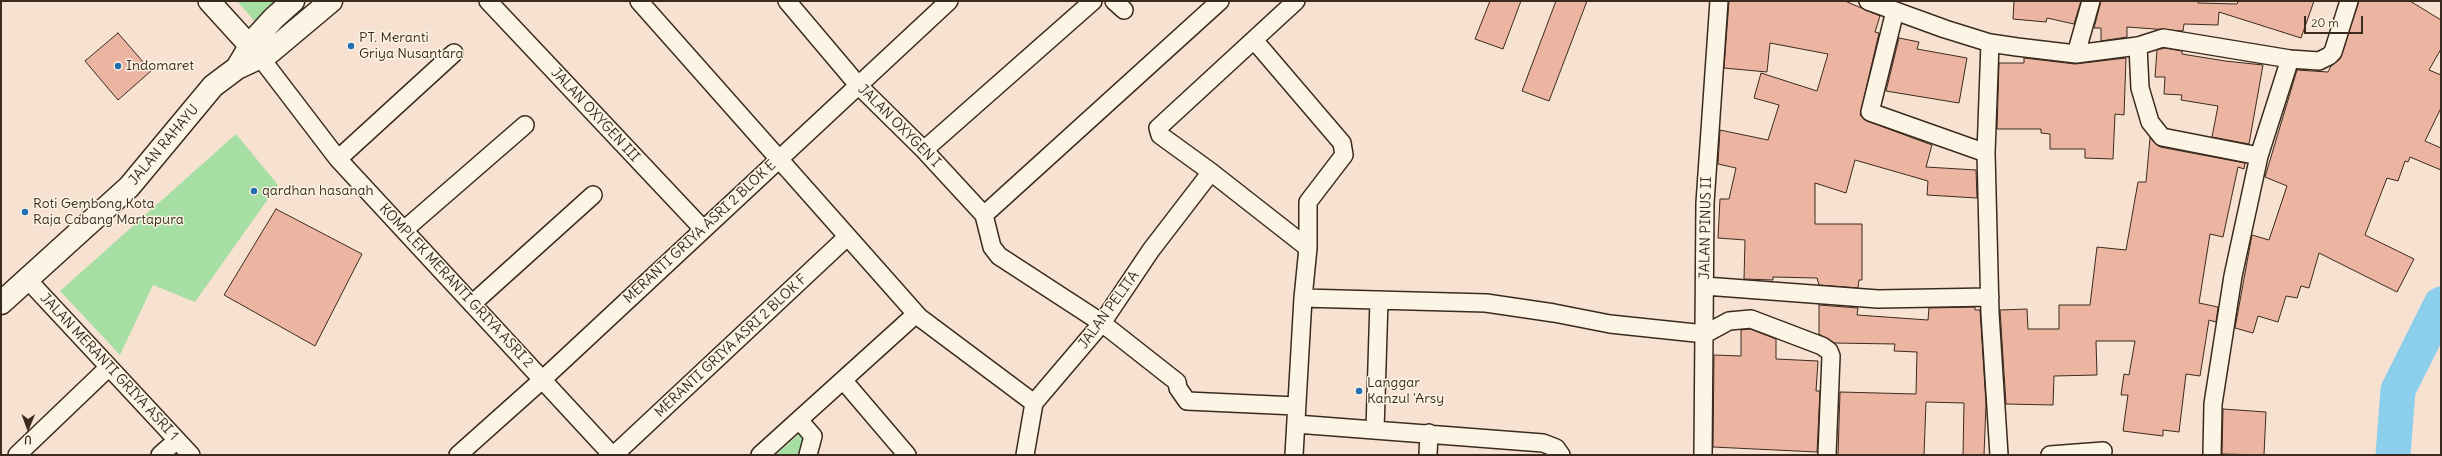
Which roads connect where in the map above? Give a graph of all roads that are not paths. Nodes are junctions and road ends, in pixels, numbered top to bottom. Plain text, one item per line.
1 (209, 1) edge
2 (293, 1) edge
3 (331, 1) edge
4 (488, 1) edge
5 (640, 1) edge
6 (949, 1) edge
7 (1093, 1) edge
8 (1220, 1) edge
9 (1296, 1) edge
10 (1719, 1) edge
11 (1868, 1) edge
12 (2091, 1) edge
13 (2349, 1) edge
14 (795, 4) edge
15 (1895, 10) junction
16 (1254, 40) junction
17 (1990, 43) junction
18 (2138, 46) junction
19 (255, 51) junction
20 (454, 54) dead end
21 (2076, 54) junction
22 (2290, 59) junction
23 (858, 85) junction
24 (525, 126) dead end
25 (924, 150) junction
26 (1986, 153) junction
27 (2259, 156) junction
28 (338, 159) junction
29 (779, 159) junction
30 (1212, 172) junction
31 (593, 195) dead end
32 (984, 215) junction
33 (404, 230) junction
34 (703, 230) junction
35 (848, 236) junction
36 (1308, 248) junction
37 (27, 279) junction
38 (1705, 286) junction
39 (1990, 297) junction
40 (1302, 298) junction
41 (1379, 300) junction
42 (1, 303) edge
43 (472, 304) junction
44 (916, 314) junction
45 (1102, 323) junction
46 (1704, 334) junction
47 (109, 367) junction
48 (542, 380) junction
49 (843, 380) junction
50 (1034, 403) junction
51 (1296, 406) junction
52 (799, 420) junction
53 (1296, 424) junction
54 (1374, 430) junction
55 (1429, 433) junction
56 (177, 440) junction
57 (2103, 452) dead end
58 (17, 455) edge
59 (160, 455) edge
60 (191, 455) edge
61 (458, 455) edge
62 (613, 455) edge
63 (760, 455) edge
64 (808, 455) edge
65 (907, 455) edge
66 (1024, 455) edge
67 (1294, 455) edge
68 (1428, 455) edge
69 (1561, 455) edge
70 (1703, 455) edge
71 (1827, 455) edge
72 (1999, 455) edge
73 (2050, 455) edge
74 (2212, 455) edge

1 - 19 street
2 - 19 main road
3 - 19 main road
4 - 34 street, JALAN OXYGEN III
5 - 29 street
6 - 23 street, MERANTI GRIYA ASRI 2 BLOK E
7 - 25 street
8 - 32 street
9 - 16 street
10 - 38 street, JALAN PINUS II
11 - 15 street
12 - 21 street
13 - 22 street
14 - 23 street, JALAN OXYGEN I
15 - 17 street
15 - 26 street
16 - 30 street
16 - 36 street
17 - 21 street
17 - 26 street
18 - 21 street
18 - 22 street
18 - 27 street
19 - 28 street, KOMPLEK MERANTI GRIYA ASRI 2
19 - 37 main road, JALAN RAHAYU
20 - 28 street
22 - 27 street
23 - 25 street, JALAN OXYGEN I
23 - 29 street, MERANTI GRIYA ASRI 2 BLOK E
24 - 33 street
25 - 32 street, JALAN OXYGEN I
26 - 39 street
27 - 74 street
28 - 33 street, KOMPLEK MERANTI GRIYA ASRI 2
29 - 34 street, MERANTI GRIYA ASRI 2 BLOK E
29 - 35 street
30 - 36 street
30 - 45 street, JALAN PELITA
31 - 43 street
32 - 45 street, JALAN OXYGEN I
33 - 43 street, KOMPLEK MERANTI GRIYA ASRI 2
34 - 48 street, MERANTI GRIYA ASRI 2 BLOK E
35 - 44 street
35 - 62 street, MERANTI GRIYA ASRI 2 BLOK F
36 - 40 street
37 - 42 main road, JALAN RAHAYU
37 - 47 street, JALAN MERANTI GRIYA ASRI 1
38 - 39 street
38 - 46 street, JALAN PINUS II
39 - 72 street
40 - 41 street
40 - 51 street
41 - 46 street
41 - 54 street
43 - 48 street, KOMPLEK MERANTI GRIYA ASRI 2
44 - 49 street
44 - 50 street
45 - 50 street, JALAN PELITA
45 - 51 street
46 - 70 street, JALAN PINUS II
46 - 71 street
47 - 56 street, JALAN MERANTI GRIYA ASRI 1
47 - 58 street
48 - 61 street, MERANTI GRIYA ASRI 2 BLOK E
48 - 62 street, KOMPLEK MERANTI GRIYA ASRI 2
49 - 52 street
49 - 65 street
50 - 66 street, JALAN PELITA
51 - 53 street
52 - 63 street
52 - 64 street
53 - 54 street
53 - 67 street
54 - 55 street
55 - 68 street
55 - 69 street
56 - 59 street
56 - 60 street, JALAN MERANTI GRIYA ASRI 1
57 - 73 street

